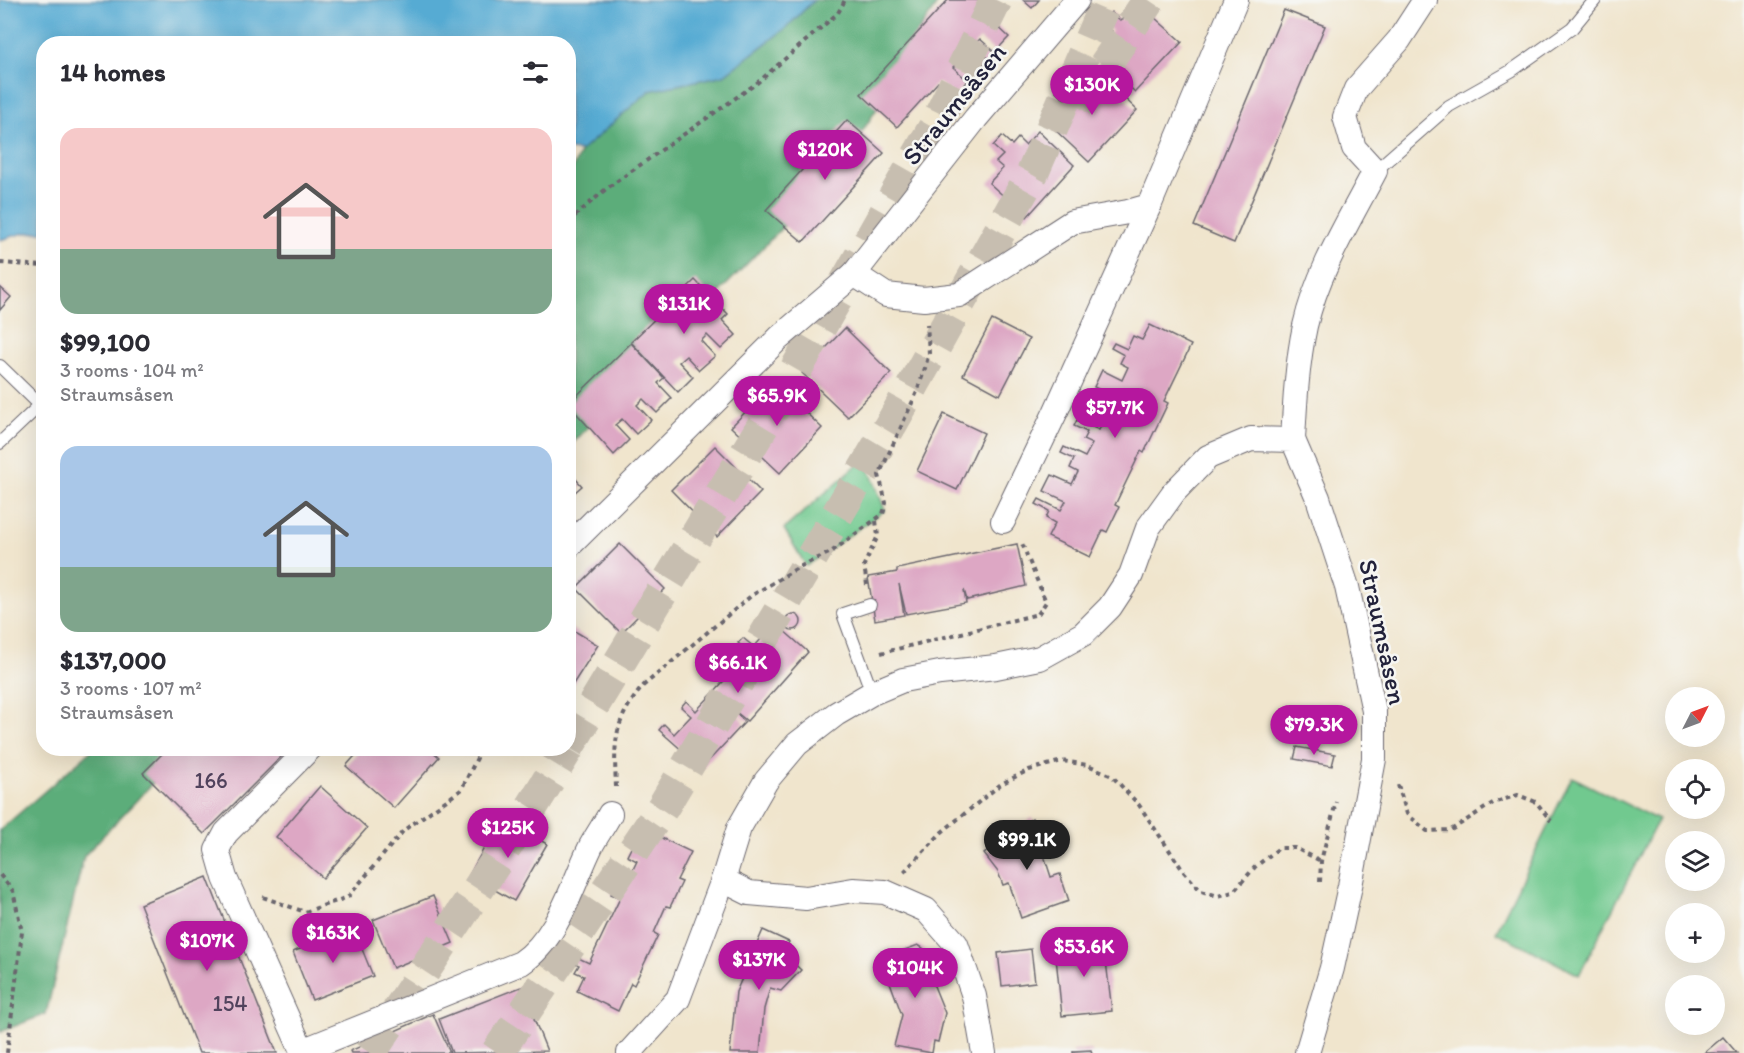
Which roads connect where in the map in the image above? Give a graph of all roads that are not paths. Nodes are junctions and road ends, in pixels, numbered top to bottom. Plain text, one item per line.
1 (1077, 0) edge
2 (1236, 0) edge
3 (1425, 0) edge
4 (1595, 0) edge
5 (1376, 171) junction
6 (1149, 206) junction
7 (854, 274) junction
8 (0, 366) edge
9 (36, 399) edge
10 (36, 410) edge
11 (1293, 440) junction
12 (0, 443) edge
13 (1003, 521) road end
14 (576, 539) edge
15 (870, 605) dead end
16 (872, 693) junction
17 (302, 756) edge
18 (610, 814) road end
19 (723, 880) junction
20 (302, 1052) edge
21 (629, 1053) edge
22 (984, 1053) edge
23 (1307, 1053) edge

1 - 7 street, Straumsåsen
2 - 6 street
3 - 5 street
4 - 5 lane
5 - 11 street, Straumsåsen
6 - 7 street
6 - 13 street
7 - 14 street, Straumsåsen
8 - 9 lane
10 - 12 lane
11 - 16 street
11 - 23 street, Straumsåsen
15 - 16 lane
16 - 19 street
17 - 20 street
18 - 20 street
19 - 21 street
19 - 22 street

